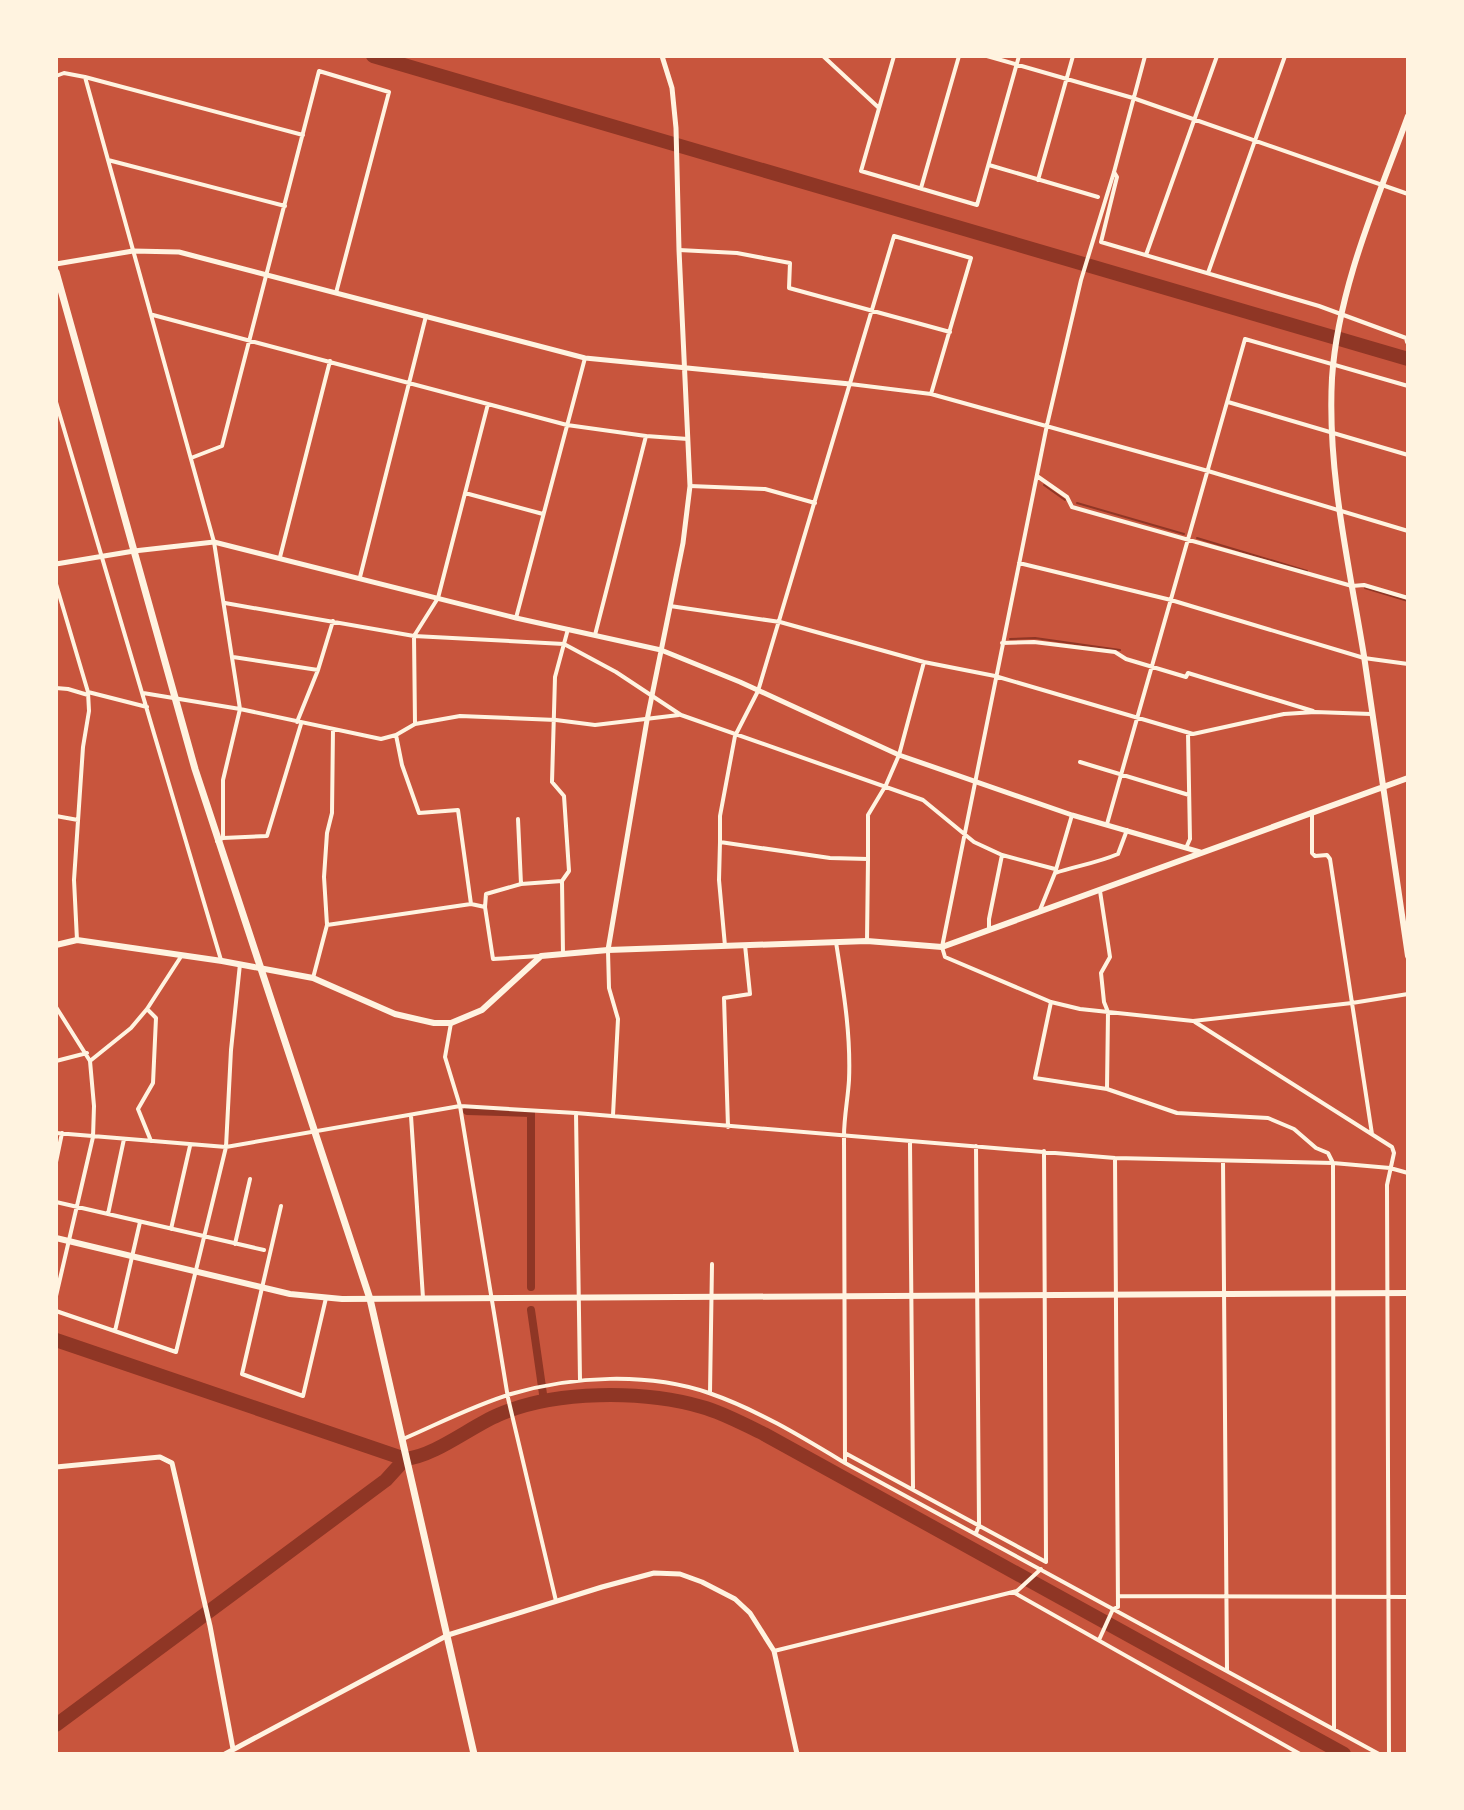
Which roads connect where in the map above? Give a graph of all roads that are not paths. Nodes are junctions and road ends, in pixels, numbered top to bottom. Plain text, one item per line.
1 (662, 56) edge
2 (823, 56) edge
3 (894, 56) edge
4 (959, 56) edge
5 (987, 56) edge
6 (1019, 56) edge
7 (1073, 56) edge
8 (1145, 56) edge
9 (1217, 56) edge
10 (1285, 56) edge
11 (1016, 64) junction
12 (56, 76) edge
13 (85, 77) junction
14 (1067, 79) junction
15 (1133, 98) junction
16 (879, 108) junction
17 (1408, 116) edge
18 (1194, 118) junction
19 (303, 135) junction
20 (1256, 139) junction
21 (108, 160) junction
22 (989, 165) junction
23 (1114, 172) junction
24 (1038, 180) junction
25 (1383, 185) junction
26 (921, 188) junction
27 (1408, 194) edge
28 (1098, 197) dead end
29 (285, 206) junction
30 (679, 250) junction
31 (133, 251) junction
32 (1146, 255) junction
33 (56, 264) edge
34 (56, 272) edge
35 (1208, 273) junction
36 (266, 276) junction
37 (336, 294) junction
38 (871, 310) junction
39 (152, 315) junction
40 (426, 316) junction
41 (950, 332) junction
42 (250, 339) junction
43 (1407, 342) edge
44 (585, 358) junction
45 (330, 361) junction
46 (686, 366) junction
47 (411, 383) junction
48 (850, 384) junction
49 (1408, 386) edge
50 (931, 394) junction
51 (56, 402) edge
52 (1228, 402) junction
53 (488, 404) junction
54 (567, 425) junction
55 (1047, 425) junction
56 (646, 436) junction
57 (688, 439) junction
58 (1408, 455) edge
59 (191, 458) junction
60 (1208, 471) junction
61 (1037, 476) junction
62 (690, 486) junction
63 (465, 493) junction
64 (815, 503) junction
65 (1339, 509) junction
66 (543, 514) junction
67 (1408, 531) edge
68 (1189, 540) junction
69 (214, 542) junction
70 (134, 551) junction
71 (102, 557) junction
72 (280, 557) junction
73 (1019, 563) junction
74 (56, 564) edge
75 (360, 577) junction
76 (56, 584) edge
77 (1352, 586) junction
78 (438, 598) junction
79 (1408, 598) edge
80 (1171, 600) junction
81 (225, 603) junction
82 (670, 606) junction
83 (516, 618) junction
84 (333, 621) junction
85 (780, 622) junction
86 (568, 629) junction
87 (595, 635) junction
88 (414, 636) junction
89 (1002, 643) junction
90 (564, 644) junction
91 (661, 650) junction
92 (233, 657) junction
93 (1364, 658) junction
94 (924, 662) junction
95 (1408, 664) edge
96 (1151, 667) junction
97 (318, 670) junction
98 (995, 676) junction
99 (56, 688) edge
100 (758, 691) junction
101 (143, 693) junction
102 (88, 694) junction
103 (652, 695) junction
104 (175, 698) junction
105 (147, 707) junction
106 (240, 709) junction
107 (1315, 712) junction
108 (1371, 714) junction
109 (681, 715) junction
110 (1136, 719) junction
111 (556, 720) junction
112 (647, 720) junction
113 (299, 723) junction
114 (415, 724) junction
115 (333, 729) junction
116 (1188, 733) junction
117 (396, 735) junction
118 (735, 736) junction
119 (899, 755) junction
120 (1080, 762) dead end
121 (1121, 774) junction
122 (1408, 778) edge
123 (975, 783) junction
124 (886, 785) junction
125 (1383, 788) junction
126 (1189, 795) junction
127 (1312, 812) junction
128 (1072, 815) junction
129 (56, 816) edge
130 (518, 819) dead end
131 (78, 820) junction
132 (1107, 824) junction
133 (1127, 830) junction
134 (965, 836) junction
135 (220, 839) junction
136 (720, 842) junction
137 (1186, 848) junction
138 (1200, 852) junction
139 (1002, 855) junction
140 (868, 859) junction
141 (1055, 871) junction
142 (562, 881) junction
143 (521, 884) junction
144 (1099, 889) junction
145 (471, 904) junction
146 (485, 907) junction
147 (1040, 910) junction
148 (327, 925) junction
149 (989, 929) junction
150 (77, 940) junction
151 (867, 941) junction
152 (836, 942) junction
153 (56, 945) edge
154 (745, 945) junction
155 (725, 946) junction
156 (942, 947) junction
157 (608, 950) junction
158 (563, 954) junction
159 (182, 955) junction
160 (541, 956) junction
161 (1408, 956) edge
162 (222, 961) junction
163 (240, 964) junction
164 (261, 968) junction
165 (313, 978) junction
166 (1408, 994) edge
167 (1051, 1002) junction
168 (1352, 1003) junction
169 (56, 1007) edge
170 (147, 1009) junction
171 (1108, 1012) junction
172 (1193, 1021) junction
173 (451, 1023) junction
174 (87, 1053) junction
175 (56, 1061) edge
176 (90, 1061) junction
177 (1107, 1089) junction
178 (460, 1106) junction
179 (576, 1113) junction
180 (613, 1115) junction
181 (411, 1116) junction
182 (728, 1127) junction
183 (59, 1133) edge
184 (314, 1133) junction
185 (1372, 1134) junction
186 (844, 1136) junction
187 (93, 1137) junction
188 (124, 1139) junction
189 (151, 1141) junction
190 (910, 1142) junction
191 (190, 1146) junction
192 (976, 1146) junction
193 (226, 1147) junction
194 (1044, 1151) junction
195 (1115, 1158) junction
196 (1223, 1161) junction
197 (56, 1162) edge
198 (1333, 1163) junction
199 (1390, 1168) junction
200 (1408, 1173) edge
201 (250, 1179) dead end
202 (56, 1202) edge
203 (281, 1206) dead end
204 (75, 1207) junction
205 (108, 1214) junction
206 (140, 1222) junction
207 (171, 1229) junction
208 (205, 1237) junction
209 (56, 1238) edge
210 (67, 1241) junction
211 (235, 1244) junction
212 (264, 1250) dead end
213 (133, 1256) junction
214 (712, 1264) dead end
215 (197, 1271) junction
216 (262, 1287) junction
217 (1333, 1293) junction
218 (1387, 1293) junction
219 (1408, 1293) edge
220 (1225, 1294) junction
221 (912, 1295) junction
222 (977, 1295) junction
223 (1044, 1295) junction
224 (1115, 1295) junction
225 (56, 1296) edge
226 (845, 1296) junction
227 (579, 1297) junction
228 (713, 1297) junction
229 (326, 1298) junction
230 (423, 1298) junction
231 (491, 1298) junction
232 (370, 1299) junction
233 (56, 1311) edge
234 (115, 1331) junction
235 (580, 1380) junction
236 (710, 1393) junction
237 (508, 1397) junction
238 (404, 1442) junction
239 (845, 1453) junction
240 (845, 1463) junction
241 (56, 1467) edge
242 (913, 1488) junction
243 (979, 1525) junction
244 (976, 1533) junction
245 (1039, 1570) junction
246 (1013, 1592) junction
247 (1118, 1596) junction
248 (1226, 1596) junction
249 (1334, 1596) junction
250 (1390, 1597) junction
251 (1408, 1597) edge
252 (556, 1601) junction
253 (1113, 1611) junction
254 (448, 1635) junction
255 (1100, 1638) junction
256 (774, 1651) junction
257 (1227, 1671) junction
258 (1334, 1729) junction
259 (233, 1749) junction
260 (225, 1754) edge
261 (474, 1754) edge
262 (797, 1754) edge
263 (1300, 1754) edge
264 (1379, 1754) edge
265 (1389, 1754) edge

1 - 30 street
2 - 16 street
3 - 16 street
4 - 26 street
5 - 11 street
6 - 11 street
7 - 14 street
8 - 15 street
9 - 18 street
10 - 20 street
11 - 14 street
11 - 22 street
12 - 13 street
13 - 19 street
13 - 21 street
14 - 15 street
14 - 24 street
15 - 18 street
15 - 23 street
16 - 26 street
17 - 25 main road
18 - 20 street
18 - 32 street
19 - 29 street
19 - 37 street
20 - 25 street
20 - 35 street
21 - 29 street
21 - 31 street
22 - 24 street
22 - 26 street
23 - 32 street
23 - 55 street
24 - 28 street
25 - 27 street
25 - 65 main road
29 - 36 street
30 - 38 street
30 - 46 street
31 - 33 street
31 - 36 street
31 - 39 street
32 - 35 street
34 - 70 main road
35 - 43 street
36 - 37 street
36 - 42 street
37 - 40 street
38 - 41 street
38 - 41 street
38 - 48 street
39 - 42 street
39 - 59 street
40 - 44 street
40 - 47 street
41 - 50 street
42 - 45 street
42 - 59 street
44 - 46 street
44 - 54 street
45 - 47 street
45 - 72 street
46 - 48 street
46 - 57 street
47 - 53 street
47 - 75 street
48 - 50 street
48 - 64 street
49 - 52 street
50 - 55 street
51 - 71 street
52 - 58 street
52 - 60 street
53 - 54 street
53 - 63 street
54 - 56 street
54 - 66 street
55 - 60 street
55 - 61 street
56 - 57 street
56 - 87 street
57 - 62 street
59 - 69 street
60 - 65 street
60 - 68 street
61 - 68 street
61 - 73 street
62 - 64 street
62 - 82 street
63 - 66 street
63 - 78 street
64 - 85 street
65 - 67 street
65 - 77 main road
66 - 83 street
68 - 77 street
68 - 80 street
69 - 70 street
69 - 72 street
69 - 81 street
70 - 71 street
70 - 104 main road
71 - 74 street
71 - 101 street
72 - 75 street
73 - 80 street
73 - 89 street
75 - 78 street
76 - 102 street
77 - 79 street
77 - 93 main road
78 - 83 street
78 - 88 street
80 - 93 street
80 - 96 street
81 - 84 street
81 - 92 street
82 - 85 street
82 - 91 street
83 - 86 street
84 - 88 street
84 - 97 street
85 - 94 street
85 - 100 street
86 - 87 street
86 - 90 street
87 - 91 street
88 - 90 street
88 - 114 street
89 - 96 street
89 - 98 street
90 - 103 street
90 - 111 street
91 - 100 street
91 - 103 street
92 - 97 street
92 - 106 street
93 - 95 street
93 - 108 main road
94 - 98 street
94 - 119 street
96 - 107 street
96 - 110 street
97 - 113 street
98 - 110 street
98 - 123 street
99 - 102 street
100 - 118 street
100 - 119 street
101 - 104 street
101 - 105 street
102 - 105 street
102 - 131 street
103 - 109 street
103 - 112 street
104 - 106 street
104 - 135 main road
105 - 162 street
106 - 113 street
106 - 135 street
107 - 108 street
107 - 116 street
108 - 125 main road
109 - 112 street
109 - 118 street
110 - 116 street
110 - 121 street
111 - 112 street
111 - 114 street
111 - 142 street
112 - 157 street
113 - 115 street
113 - 135 street
114 - 117 street
115 - 117 street
115 - 148 street
116 - 126 street
117 - 145 street
118 - 124 street
118 - 136 street
119 - 123 street
119 - 124 street
120 - 121 street
121 - 126 street
121 - 132 street
122 - 125 main road
123 - 128 street
123 - 134 street
124 - 134 street
124 - 140 street
125 - 127 main road
125 - 161 main road
126 - 137 street
127 - 138 main road
127 - 168 street
128 - 132 street
128 - 141 street
129 - 131 street
130 - 143 street
131 - 150 street
132 - 133 street
133 - 137 street
133 - 141 street
134 - 139 street
134 - 156 street
135 - 164 main road
136 - 140 street
136 - 155 street
137 - 138 street
138 - 144 main road
139 - 141 street
139 - 149 street
140 - 151 street
141 - 147 street
142 - 143 street
142 - 158 street
143 - 146 street
144 - 147 main road
144 - 171 street
145 - 146 street
145 - 148 street
146 - 160 street
147 - 149 main road
148 - 165 street
149 - 156 main road
150 - 153 main road
150 - 159 main road
151 - 152 main road
151 - 156 main road
152 - 154 main road
152 - 186 street
154 - 155 main road
154 - 182 street
155 - 157 main road
156 - 167 street
157 - 158 main road
157 - 180 street
158 - 160 main road
159 - 162 main road
159 - 170 street
160 - 173 main road
162 - 163 main road
163 - 164 main road
163 - 193 street
164 - 165 main road
164 - 184 main road
165 - 173 main road
166 - 168 street
167 - 171 street
167 - 177 street
168 - 172 street
168 - 185 street
169 - 174 street
170 - 176 street
170 - 189 street
171 - 172 street
171 - 177 street
172 - 185 street
173 - 178 street
174 - 175 street
174 - 176 street
176 - 187 street
177 - 198 street
178 - 179 street
178 - 181 street
178 - 231 street
179 - 180 street
179 - 227 street
180 - 182 street
181 - 184 street
181 - 230 street
182 - 186 street
183 - 187 street
183 - 197 street
184 - 193 street
184 - 232 main road
185 - 199 street
186 - 190 street
186 - 226 street
187 - 188 street
187 - 204 street
188 - 189 street
188 - 205 street
189 - 191 street
190 - 192 street
190 - 221 street
191 - 193 street
191 - 207 street
192 - 194 street
192 - 222 street
193 - 208 street
194 - 195 street
194 - 223 street
195 - 196 street
195 - 224 street
196 - 198 street
196 - 220 street
198 - 199 street
198 - 217 street
199 - 200 street
199 - 218 street
201 - 211 street
202 - 204 street
203 - 216 street
204 - 205 street
204 - 210 street
205 - 206 street
206 - 207 street
206 - 213 street
207 - 208 street
208 - 211 street
208 - 215 street
209 - 210 main road
210 - 213 main road
210 - 225 street
211 - 212 street
213 - 215 main road
213 - 234 street
214 - 228 street
215 - 216 main road
215 - 234 street
216 - 229 main road
216 - 229 street
217 - 218 main road
217 - 220 main road
217 - 249 street
218 - 219 main road
218 - 250 street
220 - 224 main road
220 - 248 street
221 - 222 main road
221 - 226 main road
221 - 242 street
222 - 223 main road
222 - 243 street
223 - 224 main road
223 - 243 street
224 - 247 street
226 - 228 main road
226 - 239 street
227 - 228 main road
227 - 231 main road
227 - 235 street
228 - 236 street
229 - 232 main road
230 - 231 main road
230 - 232 main road
231 - 237 street
232 - 238 main road
233 - 234 street
235 - 236 street
235 - 237 street
236 - 240 street
237 - 238 street
237 - 252 street
238 - 254 main road
239 - 240 street
239 - 242 street
240 - 244 street
241 - 259 street
242 - 243 street
243 - 244 street
244 - 245 street
245 - 246 street
245 - 253 street
246 - 255 street
246 - 256 street
247 - 248 street
247 - 253 street
248 - 249 street
248 - 257 street
249 - 250 street
249 - 258 street
250 - 251 street
250 - 265 street
252 - 254 street
252 - 256 street
253 - 255 street
253 - 257 street
254 - 259 street
254 - 261 main road
255 - 263 street
256 - 262 street
257 - 258 street
258 - 264 street
259 - 260 street

